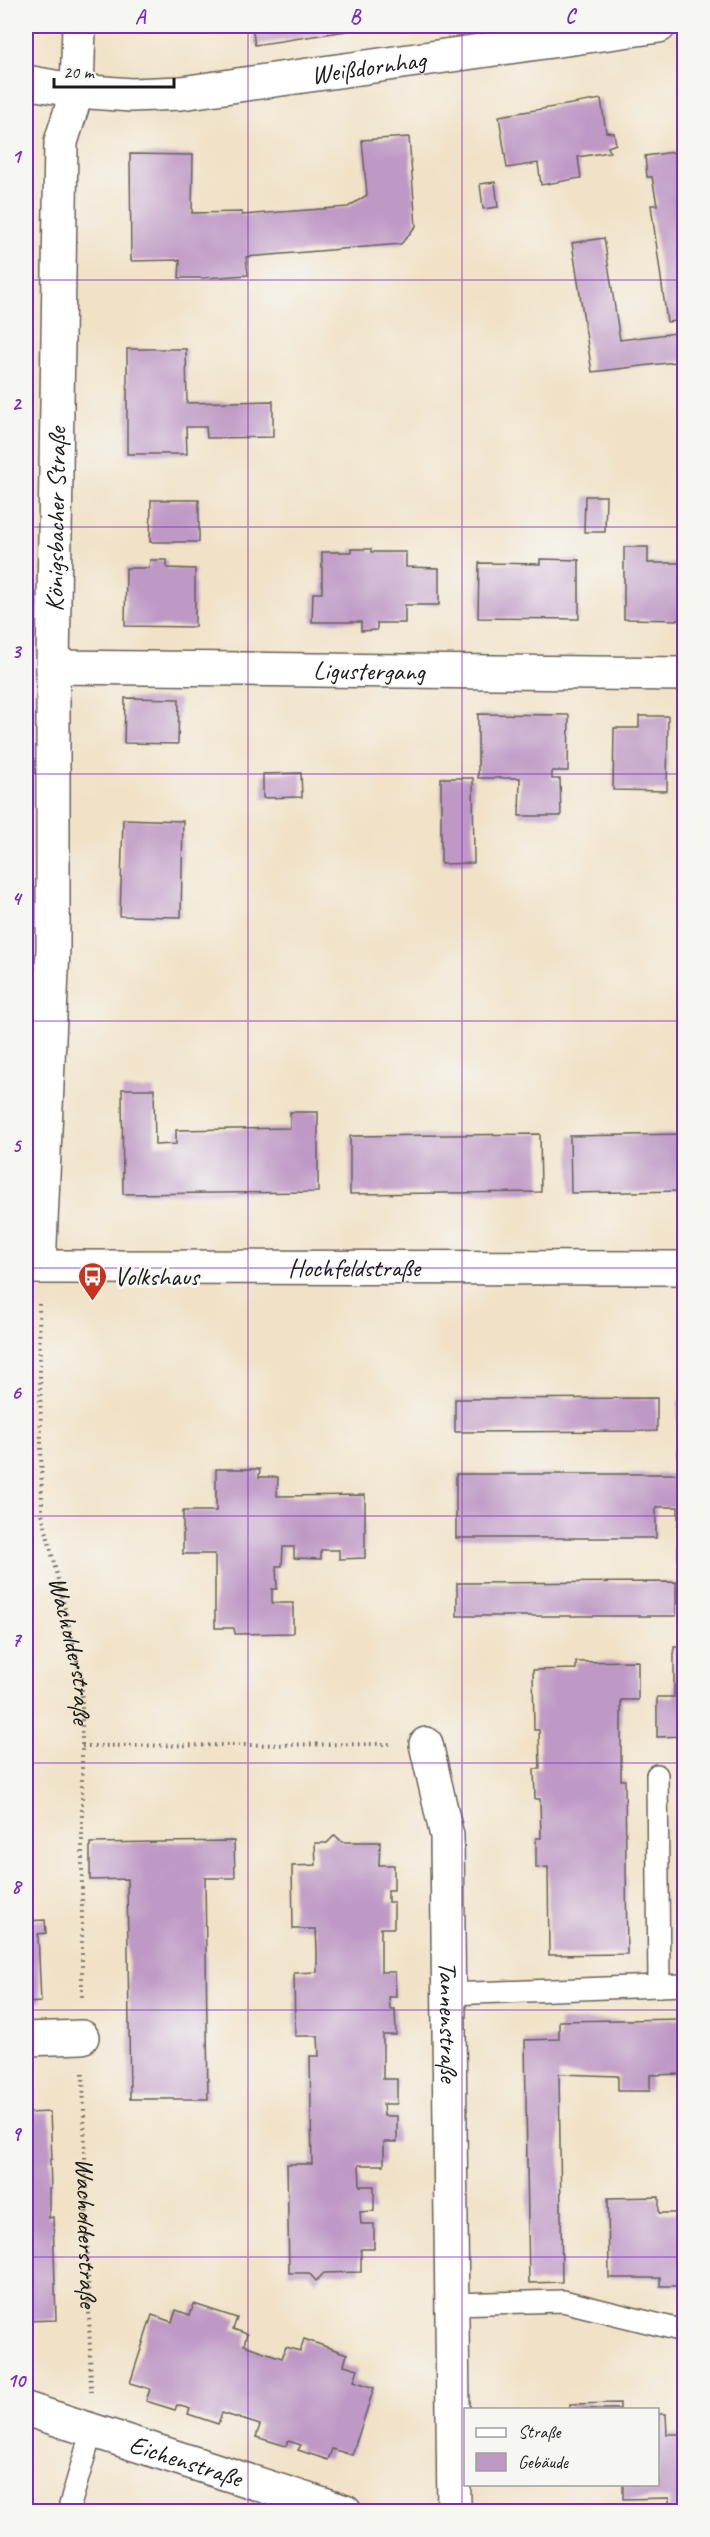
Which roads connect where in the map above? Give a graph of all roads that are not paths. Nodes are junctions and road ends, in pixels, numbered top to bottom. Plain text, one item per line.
1 (79, 26) edge
2 (659, 26) edge
3 (26, 82) edge
4 (77, 91) junction
5 (53, 667) junction
6 (684, 674) edge
7 (32, 1267) edge
8 (684, 1268) edge
9 (426, 1744) road end
10 (657, 1775) dead end
11 (684, 1985) edge
12 (659, 1986) junction
13 (448, 1994) junction
14 (82, 2037) road end
15 (26, 2039) edge
16 (451, 2304) junction
17 (684, 2331) edge
18 (26, 2409) edge
19 (92, 2430) junction
20 (68, 2511) edge
21 (345, 2511) edge
22 (454, 2511) edge

1 - 4 street, Königsbacher Straße
2 - 4 street, Weißdornhag
3 - 4 street, Weißdornhag
4 - 5 street, Königsbacher Straße
5 - 6 street, Ligustergang
5 - 7 street, Königsbacher Straße
7 - 8 street, Hochfeldstraße
9 - 13 street, Tannenstraße
10 - 12 lane
11 - 12 lane
12 - 13 lane
13 - 16 street, Tannenstraße
14 - 15 street
16 - 17 lane
16 - 22 street, Tannenstraße
18 - 19 street, Eichenstraße
19 - 20 lane
19 - 21 street, Eichenstraße

